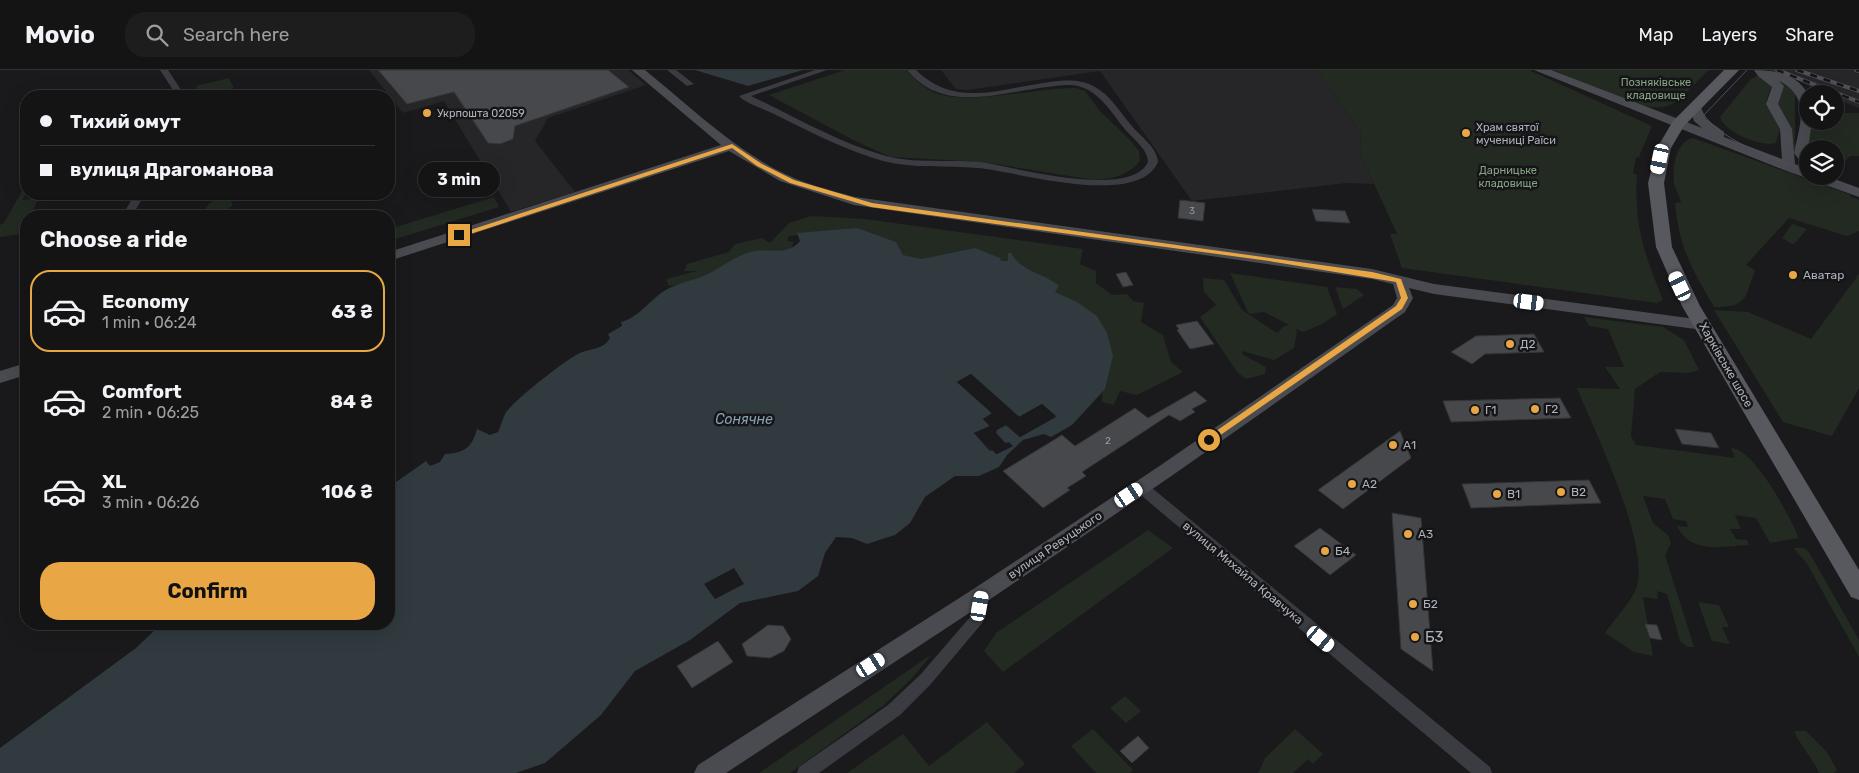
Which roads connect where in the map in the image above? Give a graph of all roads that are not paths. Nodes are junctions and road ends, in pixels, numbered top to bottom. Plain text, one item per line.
1 (164, 70) edge
2 (638, 70) edge
3 (671, 70) edge
4 (823, 70) edge
5 (911, 70) edge
6 (1540, 70) edge
7 (1756, 70) edge
8 (1760, 70) edge
9 (1724, 71) edge
10 (690, 84) dead end
11 (177, 90) edge
12 (1695, 106) junction
13 (1678, 124) junction
14 (1723, 138) junction
15 (1802, 140) edge
16 (1788, 144) junction
17 (732, 146) junction
18 (1746, 146) junction
19 (1789, 163) junction
20 (1799, 164) edge
21 (1799, 169) edge
22 (1844, 179) edge
23 (1859, 184) edge
24 (1837, 185) edge
25 (1859, 193) edge
26 (395, 255) edge
27 (1399, 280) junction
28 (1703, 325) junction
29 (20, 371) edge
30 (0, 377) edge
31 (1141, 487) junction
32 (1859, 590) edge
33 (982, 594) junction
34 (706, 773) edge
35 (804, 773) edge
36 (1484, 773) edge

1 - 11 street
2 - 17 street
3 - 10 street
4 - 5 street
6 - 13 street
7 - 16 street
8 - 15 street
9 - 12 main road, Харківське шосе
9 - 13 main road, Харківське шосе
12 - 13 main road, Харківське шосе
12 - 14 street
13 - 14 street
13 - 19 street
13 - 28 main road, Харківське шосе
14 - 18 street
16 - 18 street
16 - 19 street
17 - 26 street
17 - 27 street
18 - 19 street
19 - 20 street
19 - 21 street
22 - 23 street
24 - 25 street
27 - 28 street
27 - 31 street, вулиця Ревуцького
28 - 32 main road, Харківське шосе
29 - 30 street
31 - 33 street, вулиця Ревуцького
31 - 36 street, вулиця Михайла Кравчука
33 - 34 street, вулиця Ревуцького
33 - 35 street

